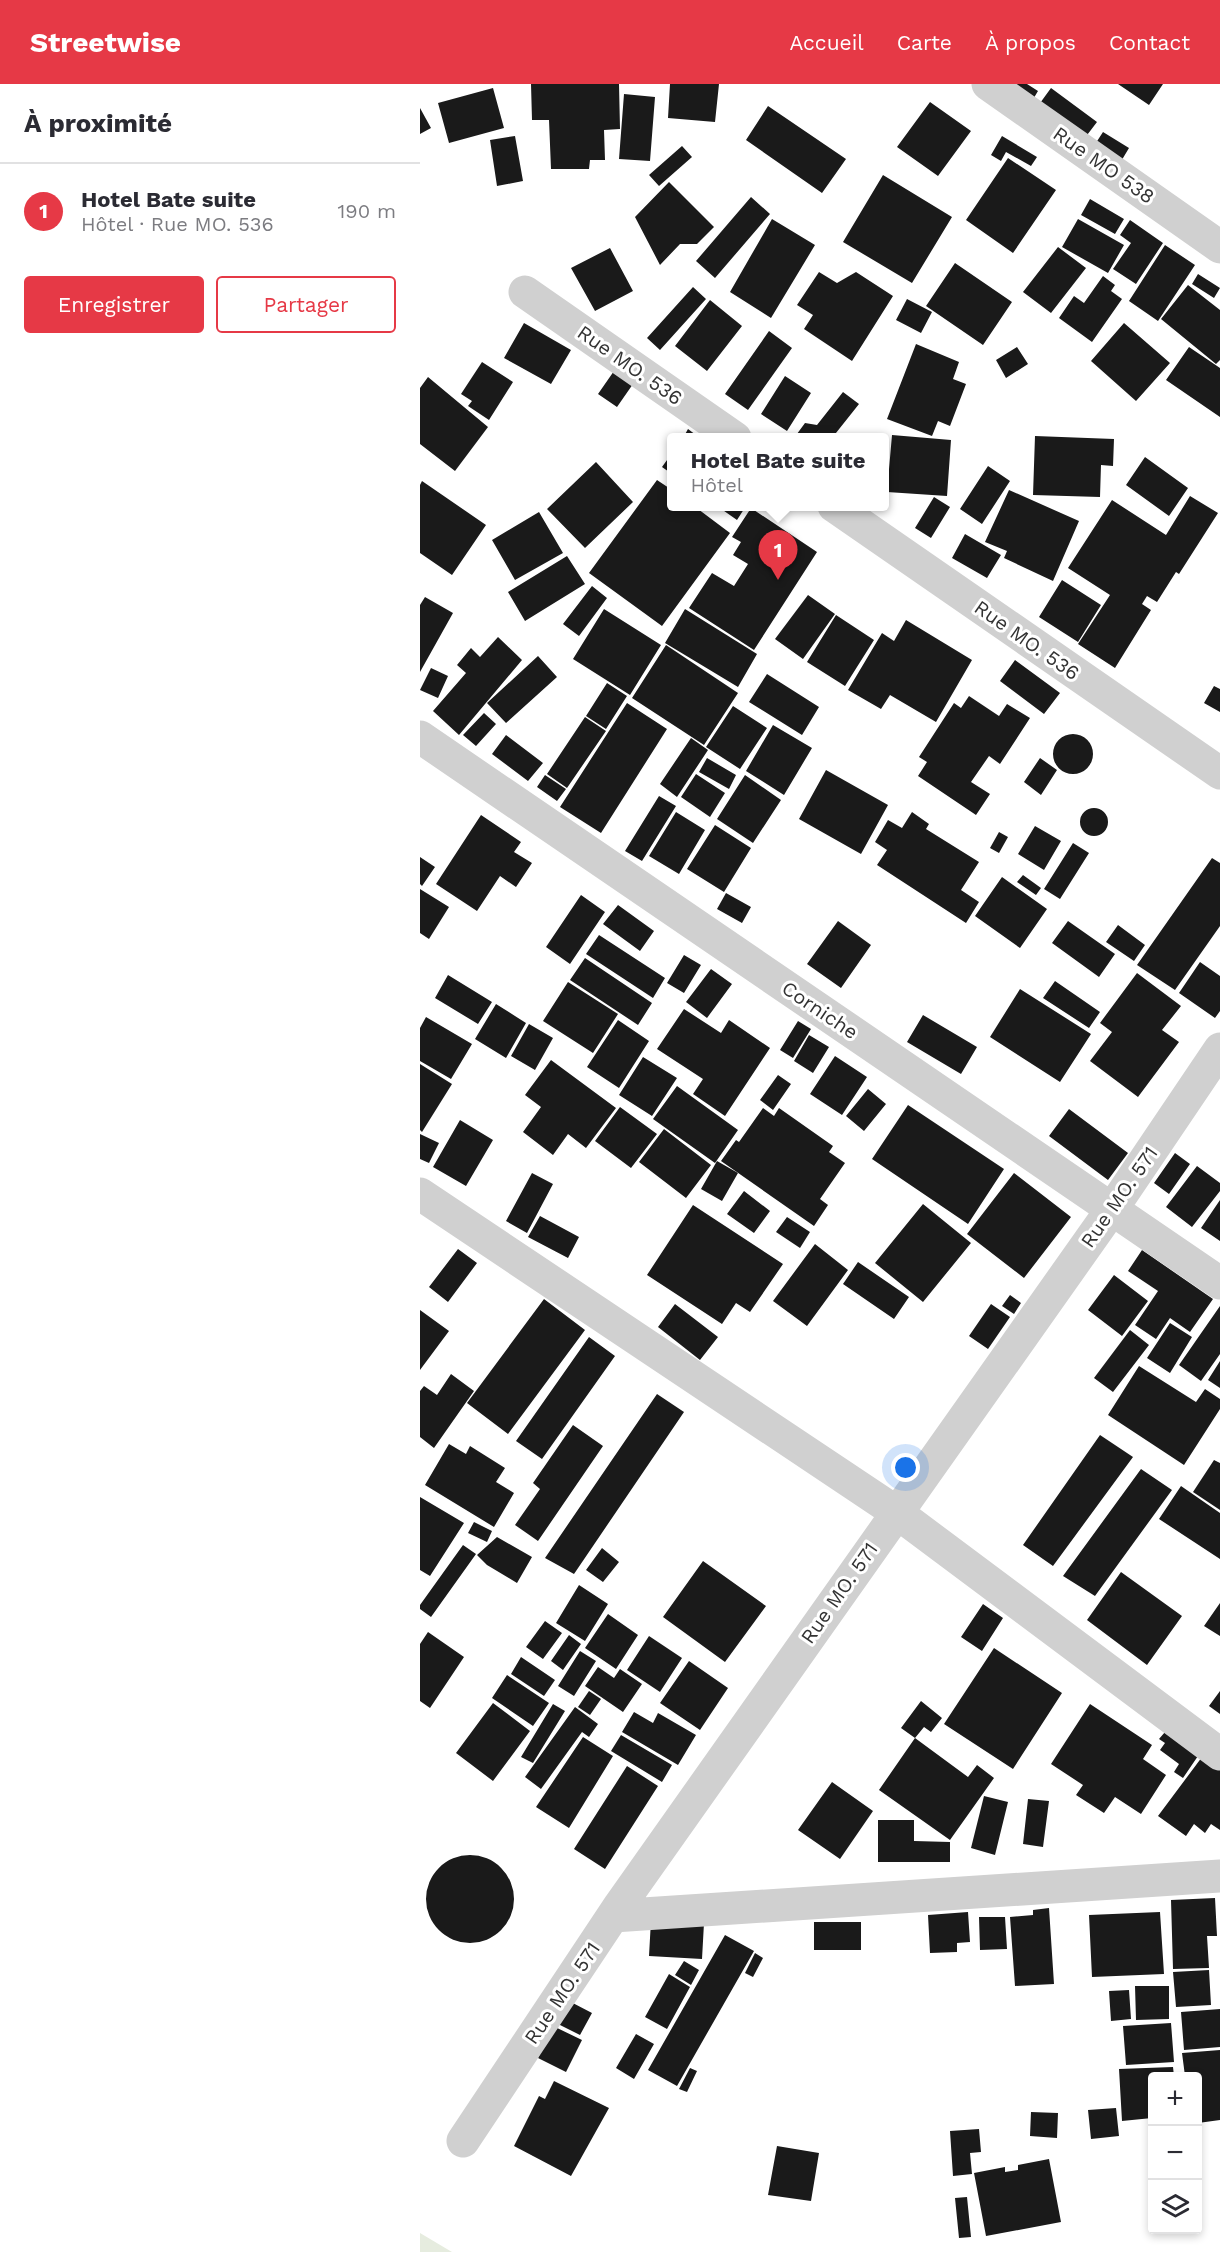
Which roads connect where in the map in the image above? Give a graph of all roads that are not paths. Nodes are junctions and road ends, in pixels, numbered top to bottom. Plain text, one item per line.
1 (988, 84) edge
2 (1220, 247) edge
3 (525, 292) dead end
4 (728, 433) edge
5 (840, 511) edge
6 (420, 736) edge
7 (1220, 773) edge
8 (1220, 1049) edge
9 (420, 1194) edge
10 (1112, 1209) junction
11 (1220, 1283) edge
12 (896, 1512) junction
13 (1220, 1754) edge
14 (1220, 1876) edge
15 (613, 1916) junction
16 (463, 2141) dead end

1 - 2 street, Rue MO 538
3 - 4 street, Rue MO. 536
5 - 7 street, Rue MO. 536
6 - 10 street, Corniche
8 - 10 street, Rue MO. 571
9 - 12 street
10 - 11 street, Corniche
10 - 12 street, Rue MO. 571
12 - 13 street
12 - 15 street, Rue MO. 571
14 - 15 street
15 - 16 street, Rue MO. 571

